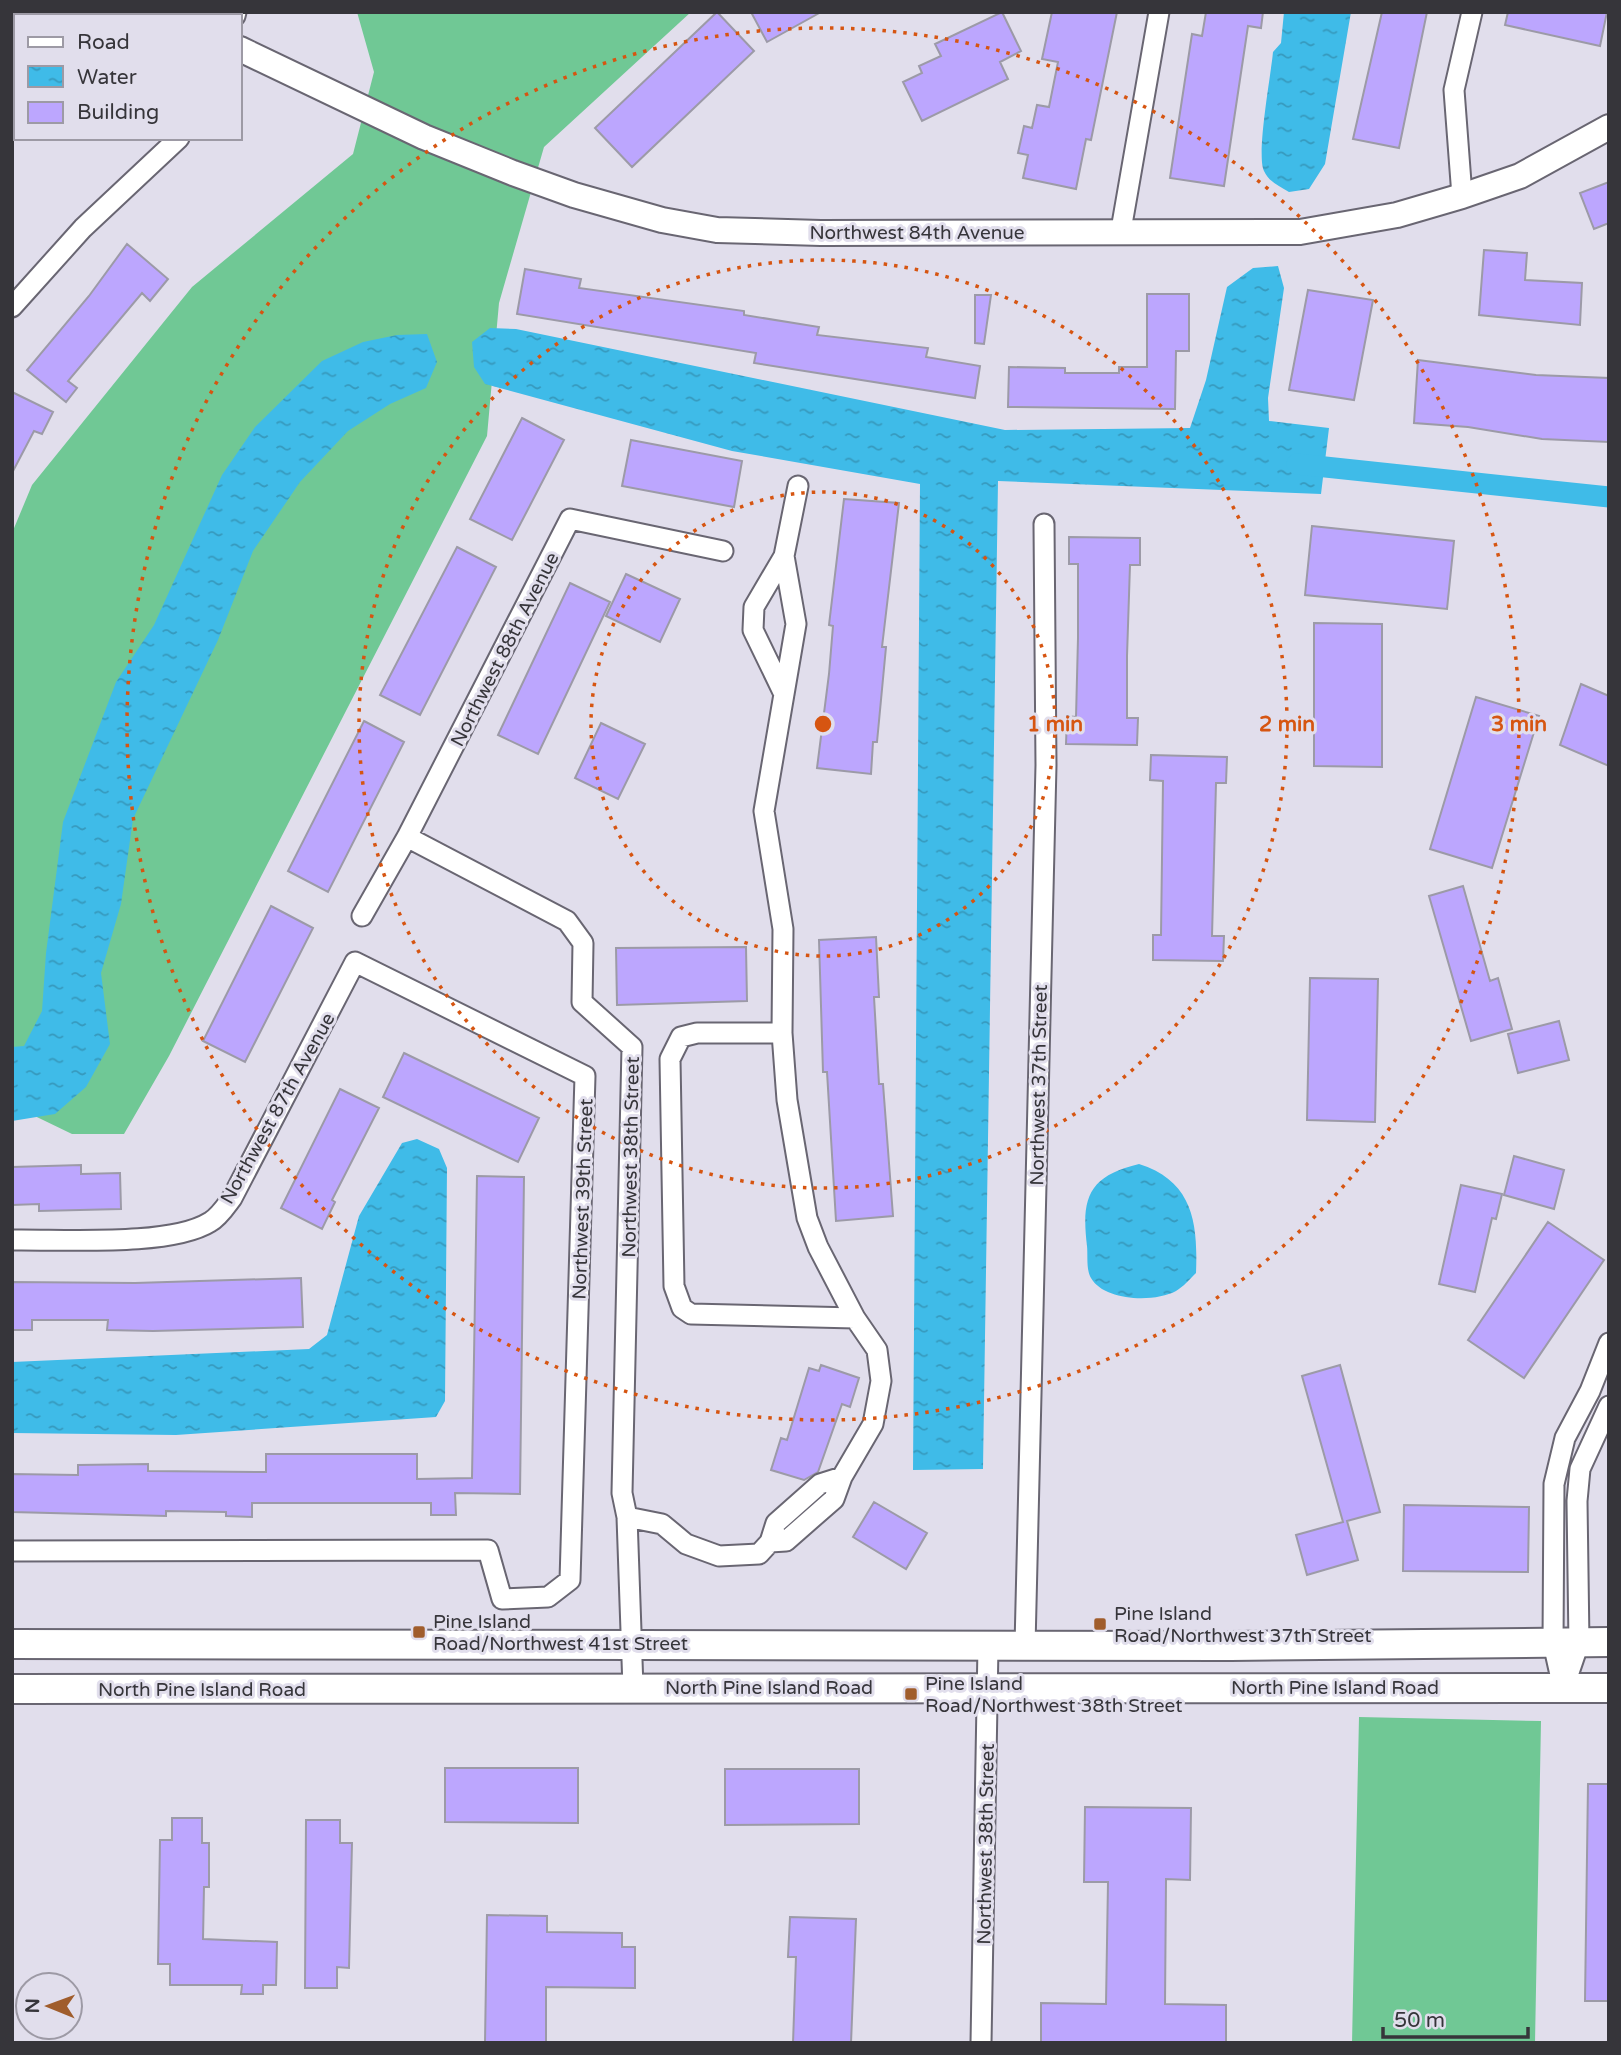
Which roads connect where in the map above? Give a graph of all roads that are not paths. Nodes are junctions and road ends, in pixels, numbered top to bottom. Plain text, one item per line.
1 (1159, 12) edge
2 (1472, 12) edge
3 (242, 50) edge
4 (1609, 127) edge
5 (177, 140) edge
6 (1462, 196) junction
7 (1121, 230) junction
8 (12, 307) edge
9 (798, 486) dead end
10 (1044, 524) dead end
11 (723, 551) dead end
12 (784, 556) junction
13 (784, 694) junction
14 (407, 837) junction
15 (362, 916) dead end
16 (355, 962) joint
17 (782, 1033) junction
18 (12, 1240) edge
19 (855, 1318) junction
20 (1609, 1343) edge
21 (1609, 1406) edge
22 (627, 1517) junction
23 (12, 1551) edge
24 (1609, 1642) edge
25 (1566, 1643) junction
26 (12, 1644) edge
27 (630, 1645) junction
28 (988, 1646) junction
29 (1025, 1646) junction
30 (988, 1687) junction
31 (633, 1688) junction
32 (1563, 1688) junction
33 (1609, 1688) edge
34 (12, 1689) edge
35 (981, 2043) edge

1 - 7 street
2 - 6 street
3 - 7 street, Northwest 84th Avenue
4 - 6 street, Northwest 84th Avenue
5 - 8 street
6 - 7 street, Northwest 84th Avenue
9 - 12 street
10 - 29 street, Northwest 37th Street
11 - 14 street, Northwest 88th Avenue
12 - 13 street
12 - 13 street
13 - 17 street
14 - 15 street, Northwest 88th Avenue
14 - 22 street, Northwest 38th Street
16 - 18 street, Northwest 87th Avenue
16 - 23 street, Northwest 39th Street
17 - 19 street
17 - 19 street, Northwest 38th Street
19 - 22 street
20 - 25 street
21 - 25 street
22 - 27 street, Northwest 38th Street
24 - 25 main road
25 - 29 main road
25 - 32 street
26 - 27 main road
27 - 28 main road
27 - 31 street, Northwest 38th Street
28 - 29 main road
28 - 30 street, Northwest 38th Street
30 - 31 main road, North Pine Island Road
30 - 32 main road, North Pine Island Road
30 - 35 street, Northwest 38th Street
31 - 34 main road, North Pine Island Road
32 - 33 main road, North Pine Island Road

